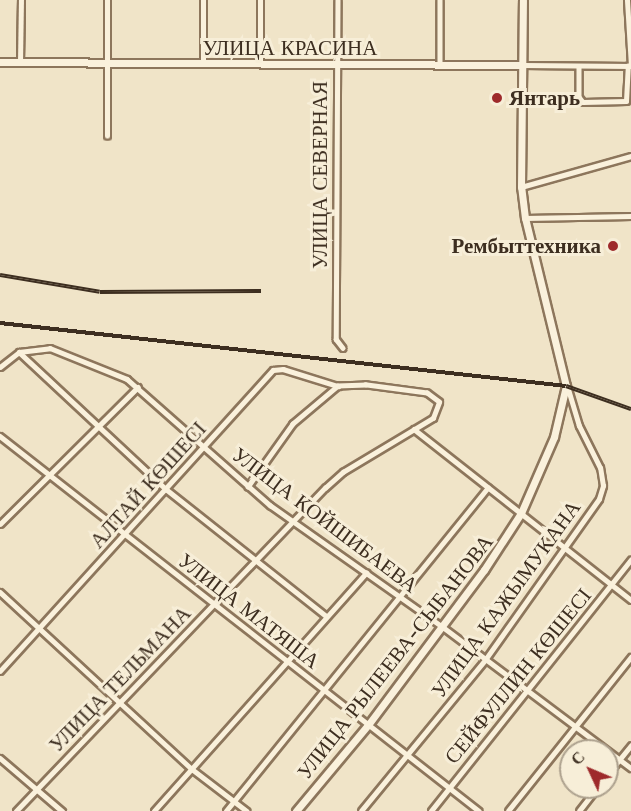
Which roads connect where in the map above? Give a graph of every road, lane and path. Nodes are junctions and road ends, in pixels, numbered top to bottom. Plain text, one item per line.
1 (21, 0) edge
2 (107, 0) edge
3 (203, 0) edge
4 (260, 0) edge
5 (338, 0) edge
6 (440, 0) edge
7 (523, 0) edge
8 (627, 0) edge
9 (630, 32) edge
10 (0, 62) edge
11 (20, 62) junction
12 (107, 63) junction
13 (260, 63) junction
14 (202, 64) junction
15 (337, 64) junction
16 (440, 65) junction
17 (523, 65) junction
18 (579, 66) junction
19 (628, 66) junction
20 (107, 136) dead end
21 (631, 156) edge
22 (521, 187) junction
23 (631, 216) edge
24 (525, 218) junction
25 (343, 348) dead end
26 (19, 352) junction
27 (0, 367) edge
28 (338, 386) junction
29 (567, 386) junction
30 (138, 387) junction
31 (99, 426) junction
32 (414, 429) junction
33 (0, 436) edge
34 (203, 448) junction
35 (50, 474) junction
36 (248, 487) junction
37 (488, 488) junction
38 (166, 489) junction
39 (521, 513) junction
40 (294, 519) junction
41 (0, 524) edge
42 (126, 535) junction
43 (567, 549) junction
44 (256, 559) junction
45 (631, 560) edge
46 (366, 573) junction
47 (612, 585) junction
48 (0, 592) edge
49 (399, 598) junction
50 (631, 600) edge
51 (214, 604) junction
52 (326, 616) junction
53 (443, 627) junction
54 (38, 630) junction
55 (631, 657) edge
56 (286, 659) junction
57 (485, 660) junction
58 (0, 670) edge
59 (325, 691) junction
60 (526, 692) junction
61 (118, 702) junction
62 (368, 724) junction
63 (575, 725) junction
64 (631, 745) edge
65 (406, 756) junction
66 (0, 758) edge
67 (620, 759) junction
68 (631, 768) edge
69 (192, 769) junction
70 (449, 789) junction
71 (37, 790) junction
72 (588, 799) edge
73 (234, 801) junction
74 (16, 811) edge
75 (63, 811) edge
76 (154, 811) edge
77 (226, 811) edge
78 (247, 811) edge
79 (296, 811) edge
80 (361, 811) edge
81 (431, 811) edge
82 (478, 811) edge
83 (508, 811) edge
84 (579, 811) edge

1 - 11 street
2 - 12 street
3 - 14 street
4 - 13 street
5 - 15 street, УЛИЦА СЕВЕРНАЯ
6 - 16 street
7 - 17 street
8 - 9 street
9 - 19 street
10 - 11 street, УЛИЦА КРАСИНА
11 - 12 street, УЛИЦА КРАСИНА
12 - 14 street, УЛИЦА КРАСИНА
12 - 20 street
13 - 14 street, УЛИЦА КРАСИНА
13 - 15 street, УЛИЦА КРАСИНА
15 - 16 street, УЛИЦА КРАСИНА
15 - 25 street, УЛИЦА СЕВЕРНАЯ
16 - 17 street, УЛИЦА КРАСИНА
17 - 18 street, УЛИЦА КРАСИНА
17 - 22 street
18 - 19 street, УЛИЦА КРАСИНА
18 - 19 street
21 - 22 street
22 - 24 street
23 - 24 street
24 - 29 street
26 - 27 street
26 - 30 street, УЛИЦА КОЙШИБАЕВА
26 - 31 street
28 - 32 street, УЛИЦА ТЕЛЬМАНА
28 - 34 street, АЛТАЙ КӨШЕСІ
28 - 36 street
29 - 39 street, УЛИЦА РЫЛЕЕВА-СЫБАНОВА
29 - 43 street, УЛИЦА КАЖЫМУКАНА
30 - 31 street
30 - 34 street, УЛИЦА КОЙШИБАЕВА
31 - 35 street
31 - 38 street
32 - 37 street
32 - 40 street, УЛИЦА ТЕЛЬМАНА
33 - 35 street, УЛИЦА МАТЯША
34 - 36 street, УЛИЦА КОЙШИБАЕВА
34 - 38 street, АЛТАЙ КӨШЕСІ
35 - 41 street
35 - 42 street, УЛИЦА МАТЯША
36 - 40 street, УЛИЦА КОЙШИБАЕВА
37 - 39 street
37 - 49 street
38 - 42 street, АЛТАЙ КӨШЕСІ
38 - 44 street
39 - 43 street
39 - 53 street, УЛИЦА РЫЛЕЕВА-СЫБАНОВА
40 - 44 street, УЛИЦА ТЕЛЬМАНА
40 - 46 street, УЛИЦА КОЙШИБАЕВА
42 - 51 street, УЛИЦА МАТЯША
42 - 54 street, АЛТАЙ КӨШЕСІ
43 - 47 street
43 - 57 street, УЛИЦА КАЖЫМУКАНА
44 - 51 street, УЛИЦА ТЕЛЬМАНА
44 - 52 street
45 - 47 street, СЕЙФУЛЛИН КӨШЕСІ
46 - 49 street, УЛИЦА КОЙШИБАЕВА
46 - 52 street
47 - 50 street
47 - 60 street, СЕЙФУЛЛИН КӨШЕСІ
48 - 54 street
49 - 53 street, УЛИЦА КОЙШИБАЕВА
49 - 59 street
51 - 56 street, УЛИЦА МАТЯША
51 - 61 street, УЛИЦА ТЕЛЬМАНА
52 - 56 street
53 - 57 street, УЛИЦА КОЙШИБАЕВА
53 - 62 street, УЛИЦА РЫЛЕЕВА-СЫБАНОВА
54 - 58 street, АЛТАЙ КӨШЕСІ
54 - 61 street
55 - 63 street
56 - 59 street, УЛИЦА МАТЯША
56 - 69 street
57 - 60 street, УЛИЦА КОЙШИБАЕВА
57 - 65 street, УЛИЦА КАЖЫМУКАНА
59 - 62 street, УЛИЦА МАТЯША
59 - 73 street
60 - 63 street, УЛИЦА КОЙШИБАЕВА
60 - 70 street, СЕЙФУЛЛИН КӨШЕСІ
61 - 69 street
61 - 71 street, УЛИЦА ТЕЛЬМАНА
62 - 65 street, УЛИЦА МАТЯША
62 - 79 street, УЛИЦА РЫЛЕЕВА-СЫБАНОВА
63 - 67 street, УЛИЦА КОЙШИБАЕВА
63 - 83 street
64 - 67 street
65 - 70 street, УЛИЦА МАТЯША
65 - 80 street, УЛИЦА КАЖЫМУКАНА
66 - 71 street
67 - 68 street, УЛИЦА КОЙШИБАЕВА
69 - 73 street
69 - 76 street
70 - 81 street, СЕЙФУЛЛИН КӨШЕСІ
70 - 82 street, УЛИЦА МАТЯША
71 - 74 street, УЛИЦА ТЕЛЬМАНА
71 - 75 street
72 - 84 street
73 - 77 street
73 - 78 street

